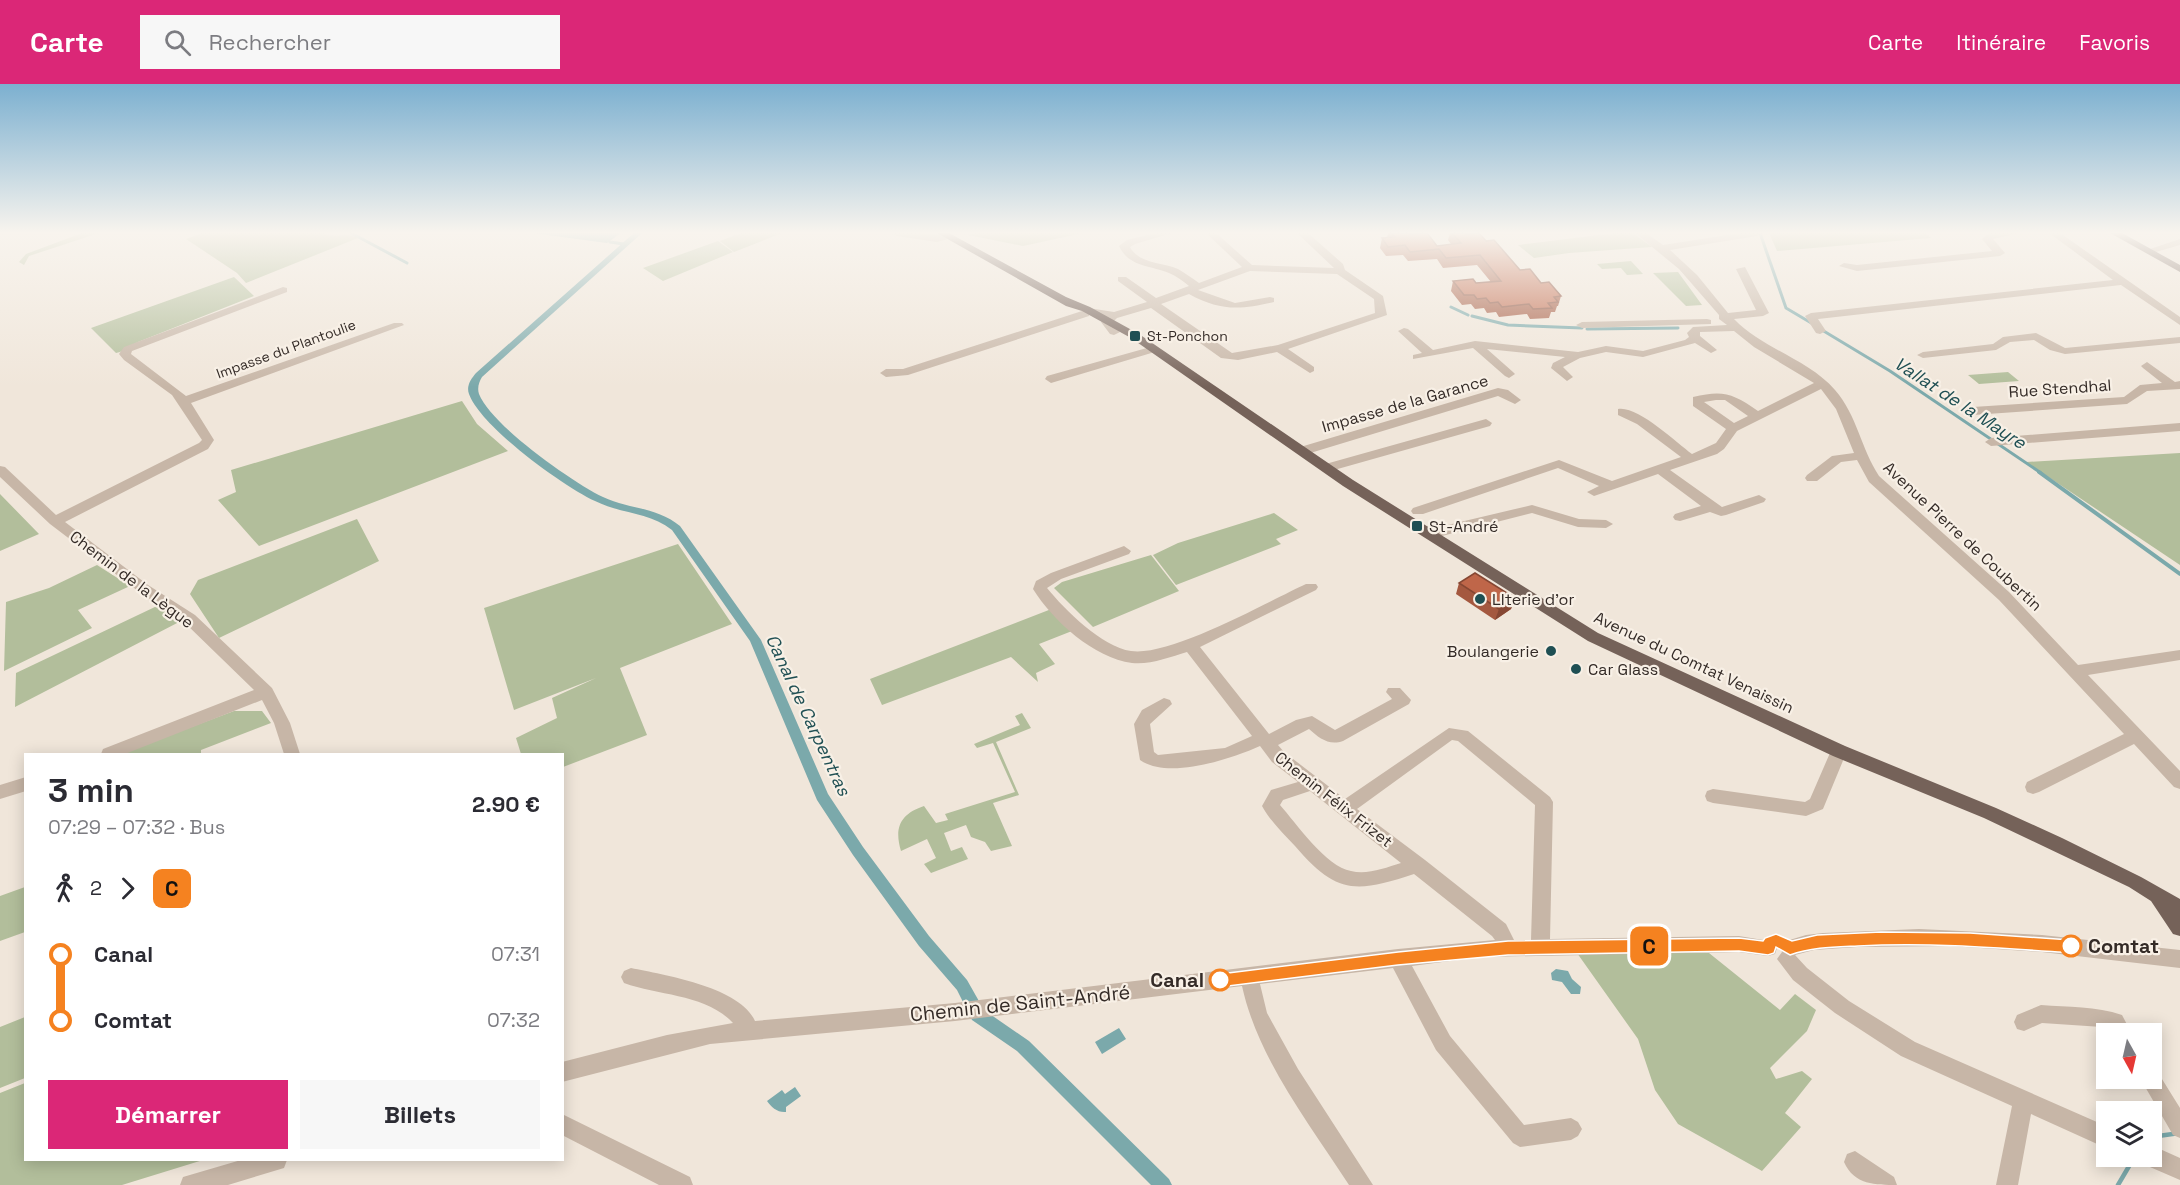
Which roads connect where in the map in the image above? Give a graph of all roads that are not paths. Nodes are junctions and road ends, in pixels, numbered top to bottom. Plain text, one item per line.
1 (1036, 284) edge
2 (1129, 284) edge
3 (1190, 284) edge
4 (1204, 284) edge
5 (1359, 284) edge
6 (1697, 284) edge
7 (1749, 284) edge
8 (2099, 284) edge
9 (2125, 284) edge
10 (1194, 288) junction
11 (283, 290) dead end
12 (1270, 300) dead end
13 (1154, 303) junction
14 (1087, 313) junction
15 (1116, 317) junction
16 (1728, 322) junction
17 (2180, 322) edge
18 (1394, 324) junction
19 (398, 325) dead end
20 (1582, 325) dead end
21 (1820, 331) dead end
22 (1114, 332) junction
23 (1695, 338) junction
24 (2180, 340) edge
25 (1475, 344) junction
26 (1279, 348) junction
27 (1150, 350) junction
28 (1711, 350) dead end
29 (1430, 353) junction
30 (1578, 355) junction
31 (1923, 355) dead end
32 (1417, 357) dead end
33 (2147, 366) dead end
34 (1310, 369) dead end
35 (886, 373) dead end
36 (1509, 374) dead end
37 (1567, 377) dead end
38 (1052, 379) dead end
39 (1822, 384) junction
40 (2177, 385) edge
41 (1515, 400) dead end
42 (184, 401) junction
43 (1973, 411) dead end
44 (1622, 412) dead end
45 (1757, 416) junction
46 (1486, 423) dead end
47 (1733, 428) junction
48 (2180, 428) edge
49 (1991, 442) dead end
50 (1302, 451) junction
51 (1861, 456) junction
52 (1691, 459) junction
53 (1327, 468) junction
54 (1660, 469) junction
55 (0, 470) edge
56 (1812, 478) dead end
57 (1611, 486) junction
58 (1594, 492) dead end
59 (1759, 499) dead end
60 (1711, 507) junction
61 (1418, 511) dead end
62 (1680, 518) dead end
63 (55, 521) junction
64 (1606, 524) dead end
65 (1430, 535) junction
66 (1124, 551) dead end
67 (1311, 587) dead end
68 (1190, 645) junction
69 (2180, 655) edge
70 (2075, 671) junction
71 (266, 692) junction
72 (1394, 692) dead end
73 (1164, 704) dead end
74 (2136, 735) junction
75 (1265, 741) junction
76 (1839, 752) junction
77 (112, 753) edge
78 (292, 753) edge
79 (2180, 782) edge
80 (1311, 784) junction
81 (24, 785) edge
82 (2033, 787) dead end
83 (0, 792) edge
84 (1713, 796) dead end
85 (1344, 809) junction
86 (1419, 865) junction
87 (2145, 888) junction
88 (2180, 909) edge
89 (2180, 928) edge
90 (1542, 947) junction
91 (1508, 948) junction
92 (1789, 954) junction
93 (2179, 957) edge
94 (1398, 958) junction
95 (631, 977) dead end
96 (1249, 977) junction
97 (2024, 1022) dead end
98 (2116, 1023) edge
99 (746, 1031) junction
100 (564, 1071) edge
101 (2157, 1089) edge
102 (2023, 1102) junction
103 (564, 1125) edge
104 (2180, 1128) edge
105 (1571, 1129) dead end
106 (2096, 1133) edge
107 (273, 1161) edge
108 (2162, 1161) edge
109 (1855, 1162) dead end
110 (2180, 1169) edge
111 (191, 1185) edge
112 (682, 1185) edge
113 (1362, 1185) edge
114 (1886, 1185) edge
115 (2007, 1185) edge

1 - 14 main road, Avenue du Comtat Venaissin
2 - 13 street
3 - 10 street
4 - 10 street
5 - 18 street
6 - 16 street, Avenue Pierre de Coubertin
7 - 16 street
8 - 21 street
9 - 17 street
10 - 12 street
10 - 13 street
11 - 42 street
13 - 15 street
13 - 26 street
14 - 15 main road, Avenue du Comtat Venaissin
14 - 22 main road, Avenue du Comtat Venaissin
14 - 35 street
15 - 22 street
15 - 27 main road, Avenue du Comtat Venaissin
16 - 20 street
16 - 23 street
16 - 39 street, Avenue Pierre de Coubertin
18 - 26 street
18 - 29 street
19 - 42 street, Impasse du Plantoulie
22 - 27 main road, Avenue du Comtat Venaissin
23 - 28 street
23 - 30 street
24 - 31 street
25 - 29 street
25 - 30 street
25 - 36 street
26 - 34 street
27 - 38 street
27 - 50 main road, Avenue du Comtat Venaissin
29 - 32 street
30 - 37 street
33 - 40 street
39 - 45 street
39 - 51 street, Avenue Pierre de Coubertin
40 - 43 street, Rue Stendhal
41 - 50 street, Impasse de la Garance
42 - 63 street
44 - 52 street
45 - 47 street
45 - 47 street
46 - 53 street
47 - 52 street
48 - 49 street
50 - 53 main road, Avenue du Comtat Venaissin
51 - 56 street
51 - 70 street, Avenue Pierre de Coubertin
52 - 54 street
53 - 65 main road, Avenue du Comtat Venaissin
54 - 57 street
54 - 60 street
55 - 63 street, Chemin de la Lègue
57 - 58 street
57 - 61 street
59 - 60 street
60 - 62 street
63 - 71 street, Chemin de la Lègue
64 - 65 street
65 - 76 main road, Avenue du Comtat Venaissin
66 - 68 street
67 - 68 street
68 - 75 street, Chemin Félix Frizet
69 - 70 street
70 - 74 street, Avenue Pierre de Coubertin
71 - 77 street
71 - 78 street, Chemin de la Lègue
72 - 75 street
73 - 75 street
74 - 79 street, Avenue Pierre de Coubertin
74 - 82 street
75 - 80 street, Chemin Félix Frizet
76 - 84 street
76 - 87 main road, Avenue du Comtat Venaissin
80 - 85 street, Chemin Félix Frizet
80 - 86 street
81 - 83 street
85 - 86 street, Chemin Félix Frizet
85 - 90 street
86 - 91 street, Chemin Félix Frizet
87 - 88 main road, Avenue du Comtat Venaissin
87 - 89 main road, Avenue du Comtat Venaissin
90 - 91 street, Chemin de Saint-André
90 - 92 street, Chemin de Saint-André
91 - 94 street, Chemin de Saint-André
92 - 93 street
92 - 102 street
94 - 96 street, Chemin de Saint-André
94 - 105 street
95 - 99 street
96 - 99 street, Chemin de Saint-André
96 - 113 street
97 - 98 street
99 - 100 street, Chemin de Saint-André
101 - 104 street
102 - 106 street
102 - 115 street
103 - 112 street
107 - 111 street
108 - 110 street
109 - 114 street

